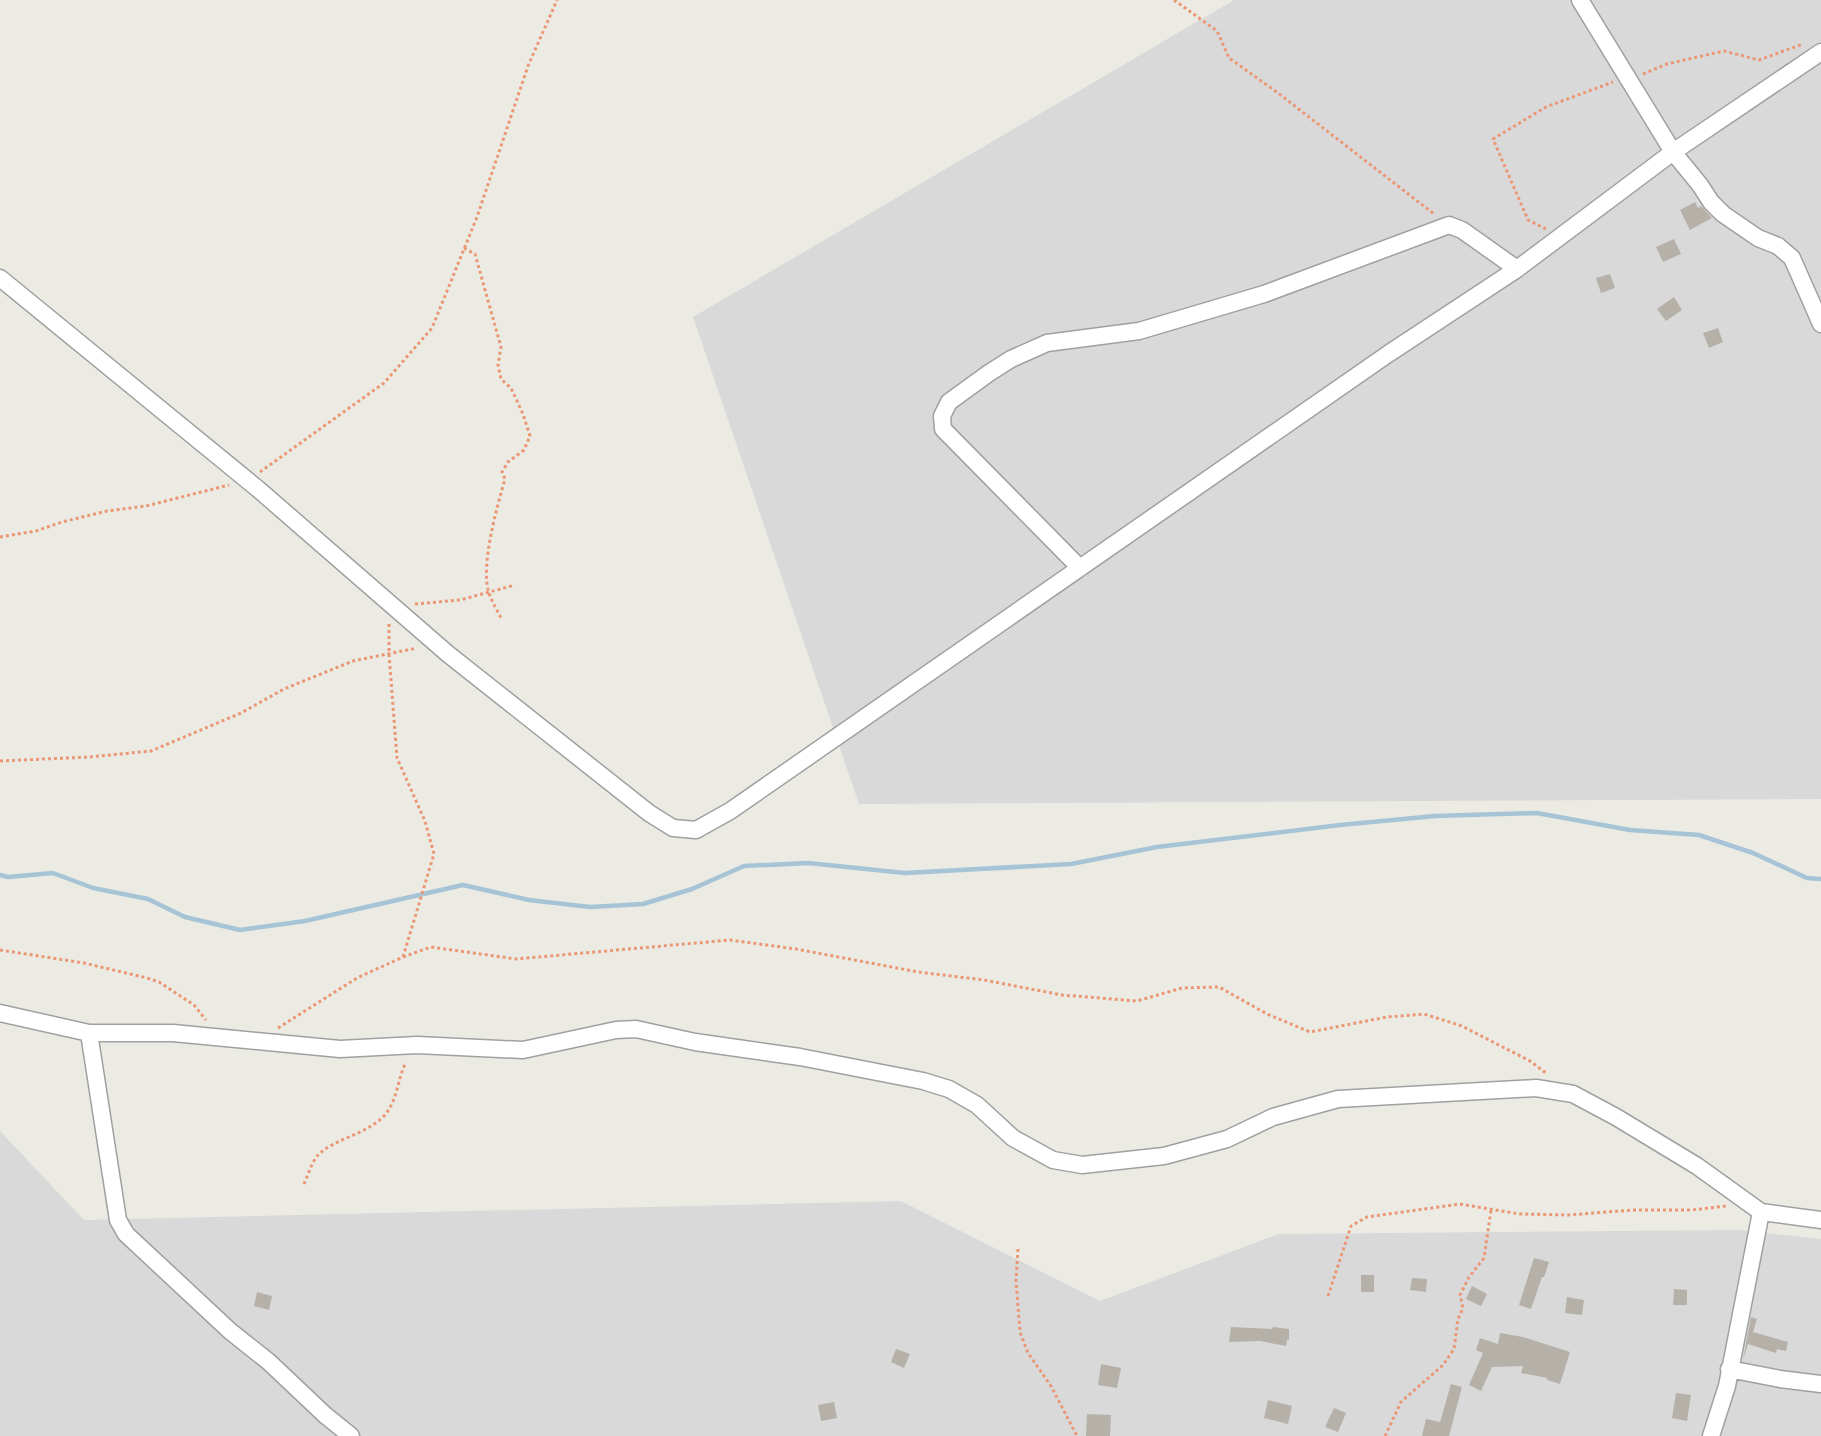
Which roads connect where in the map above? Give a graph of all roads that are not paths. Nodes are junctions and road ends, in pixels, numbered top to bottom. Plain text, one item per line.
1 (1580, 0) edge
2 (1821, 52) edge
3 (1673, 152) junction
4 (1517, 269) junction
5 (0, 278) edge
6 (1821, 324) edge
7 (1080, 568) junction
8 (0, 1013) edge
9 (90, 1033) junction
10 (1761, 1212) junction
11 (1821, 1220) edge
12 (1729, 1369) junction
13 (1821, 1384) edge
14 (351, 1436) edge
15 (1711, 1436) edge

1 - 3 street
2 - 3 street
3 - 4 street
3 - 6 street
4 - 7 street
4 - 7 street
5 - 7 street
8 - 9 street
9 - 10 street
9 - 14 street
10 - 11 street
10 - 12 street
12 - 13 street
12 - 15 street

